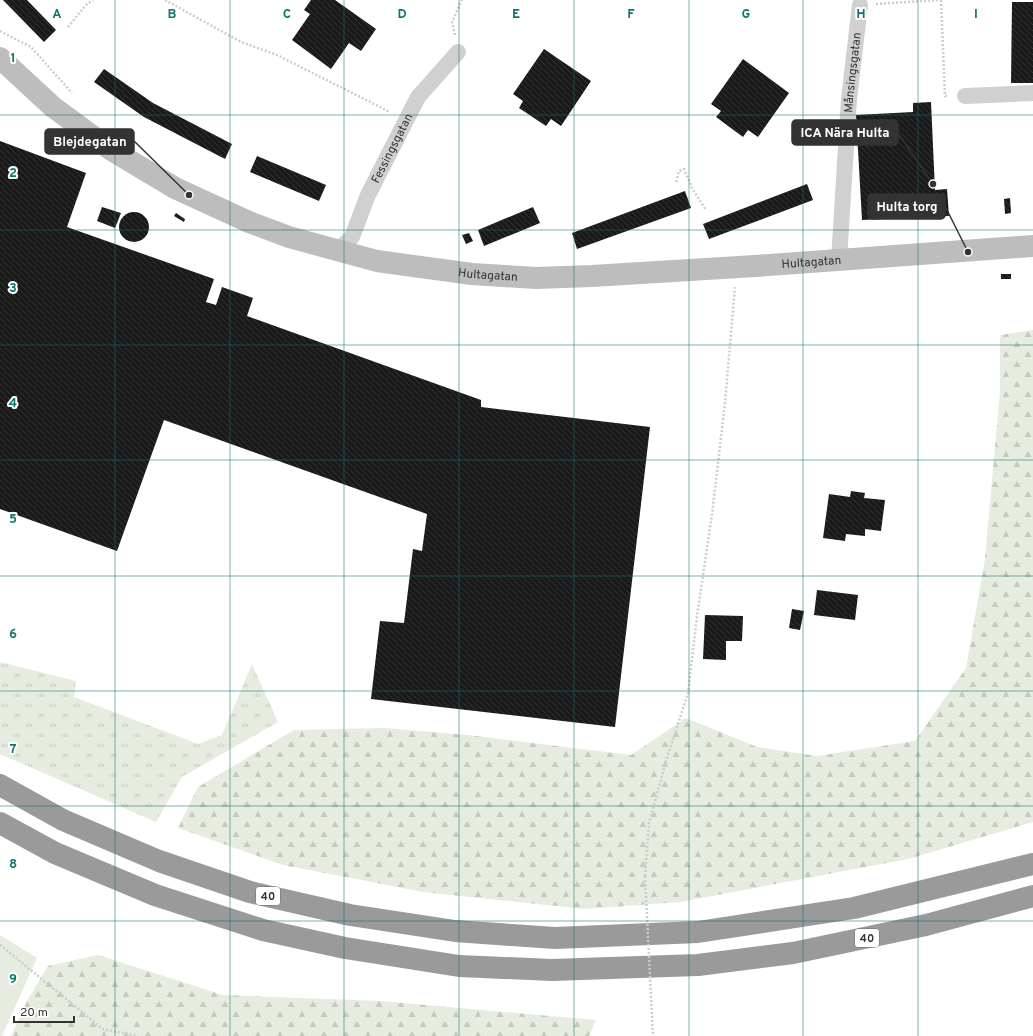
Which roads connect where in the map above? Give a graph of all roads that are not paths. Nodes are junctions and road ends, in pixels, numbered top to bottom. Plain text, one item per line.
1 (860, 4) road end
2 (458, 52) road end
3 (0, 58) edge
4 (1033, 93) edge
5 (965, 96) road end
6 (1033, 246) edge
7 (337, 251) junction
8 (839, 260) junction
9 (0, 785) edge
10 (0, 824) edge
11 (1033, 864) edge
12 (1033, 896) edge

1 - 8 street, Månsingsgatan
2 - 7 street, Fessingsgatan
3 - 7 street, Hultagatan
4 - 5 street
6 - 8 street, Hultagatan
7 - 8 street, Hultagatan
9 - 11 highway, 40
10 - 12 highway, 40

